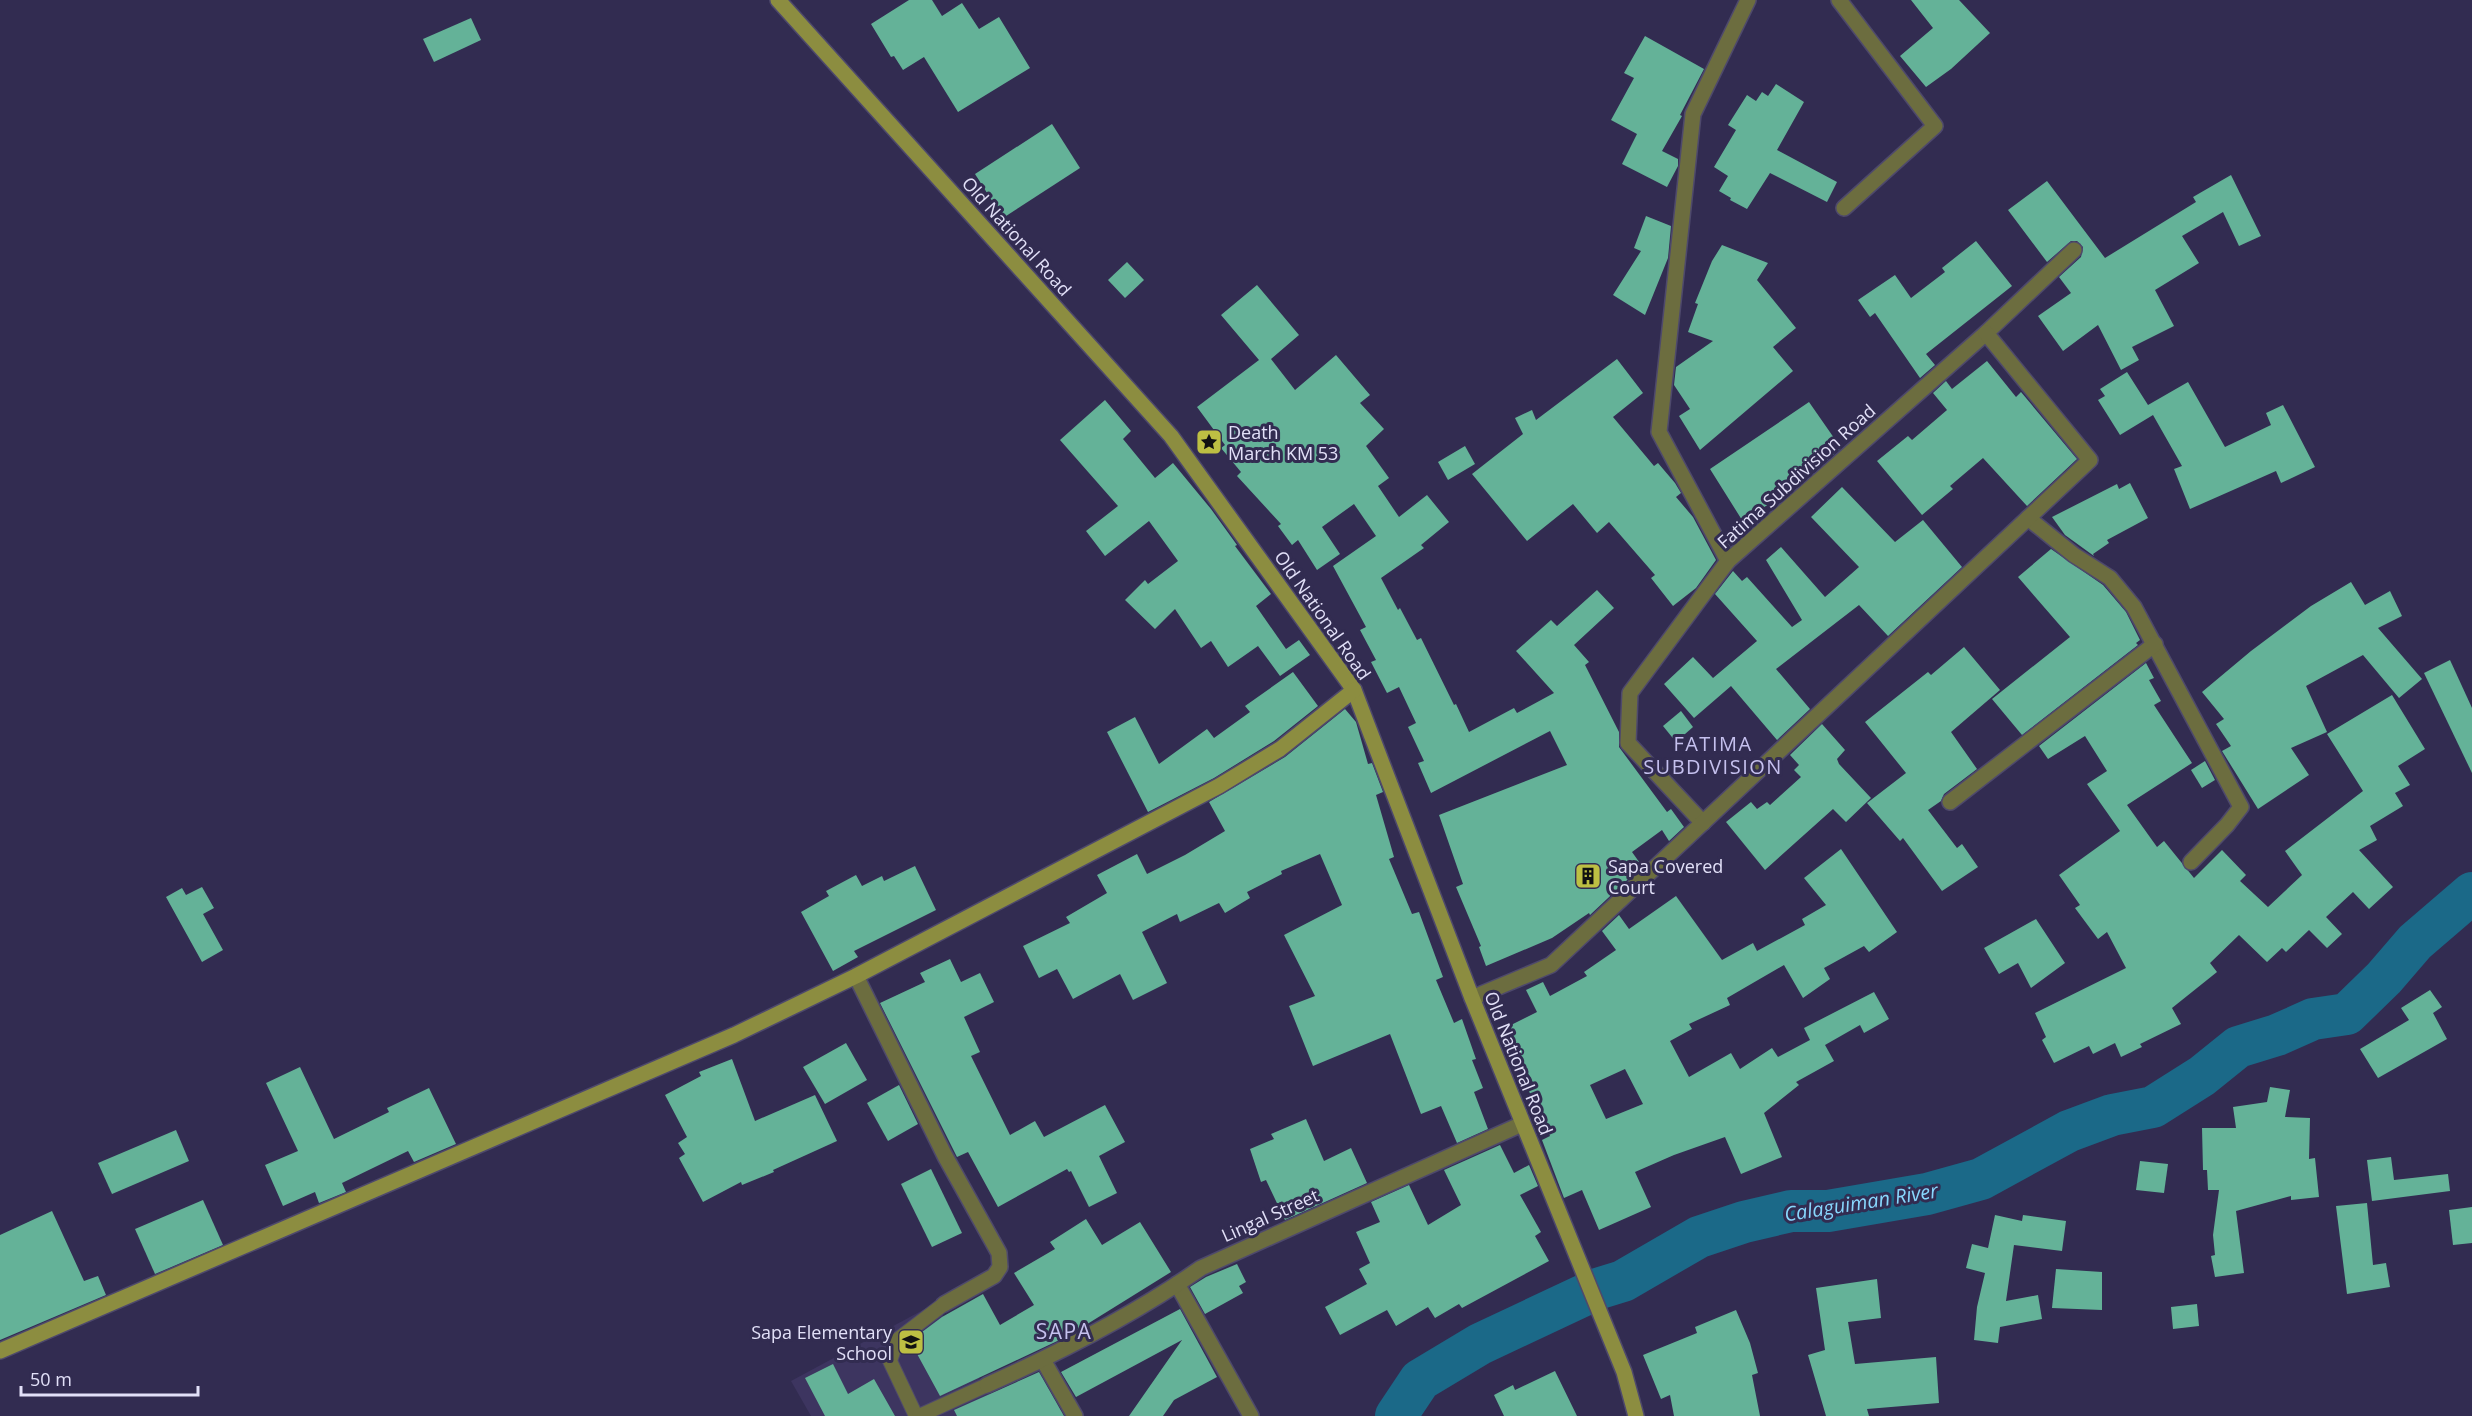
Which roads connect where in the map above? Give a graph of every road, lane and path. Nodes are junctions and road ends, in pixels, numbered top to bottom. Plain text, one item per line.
1 (778, 0) edge
2 (1748, 0) edge
3 (1839, 0) edge
4 (1844, 208) dead end
5 (2074, 250) dead end
6 (1986, 333) junction
7 (2028, 518) junction
8 (1728, 561) junction
9 (2155, 644) junction
10 (1354, 690) junction
11 (1950, 802) dead end
12 (1703, 823) junction
13 (2190, 862) dead end
14 (856, 976) junction
15 (1472, 998) junction
16 (1522, 1124) junction
17 (1177, 1284) junction
18 (944, 1304) joint
19 (0, 1351) edge
20 (1043, 1360) junction
21 (987, 1385) joint
22 (917, 1416) edge
23 (1076, 1416) edge
24 (1251, 1416) edge
25 (1636, 1416) edge

1 - 10 main road, Old National Road
2 - 8 street
3 - 4 street
5 - 6 street, Fatima Subdivision Road
6 - 7 street
6 - 8 street, Fatima Subdivision Road
7 - 9 street
7 - 12 street
8 - 12 street, Fatima Subdivision Road
9 - 11 street
9 - 13 street
10 - 14 main road
10 - 15 main road, Old National Road
12 - 15 street
14 - 18 street
14 - 19 main road
15 - 16 main road, Old National Road
16 - 17 street, Lingal Street
16 - 25 main road, Old National Road
17 - 20 street, Lingal Street
17 - 24 street
18 - 22 lane
20 - 21 street, Lingal Street
20 - 23 street
21 - 22 lane

